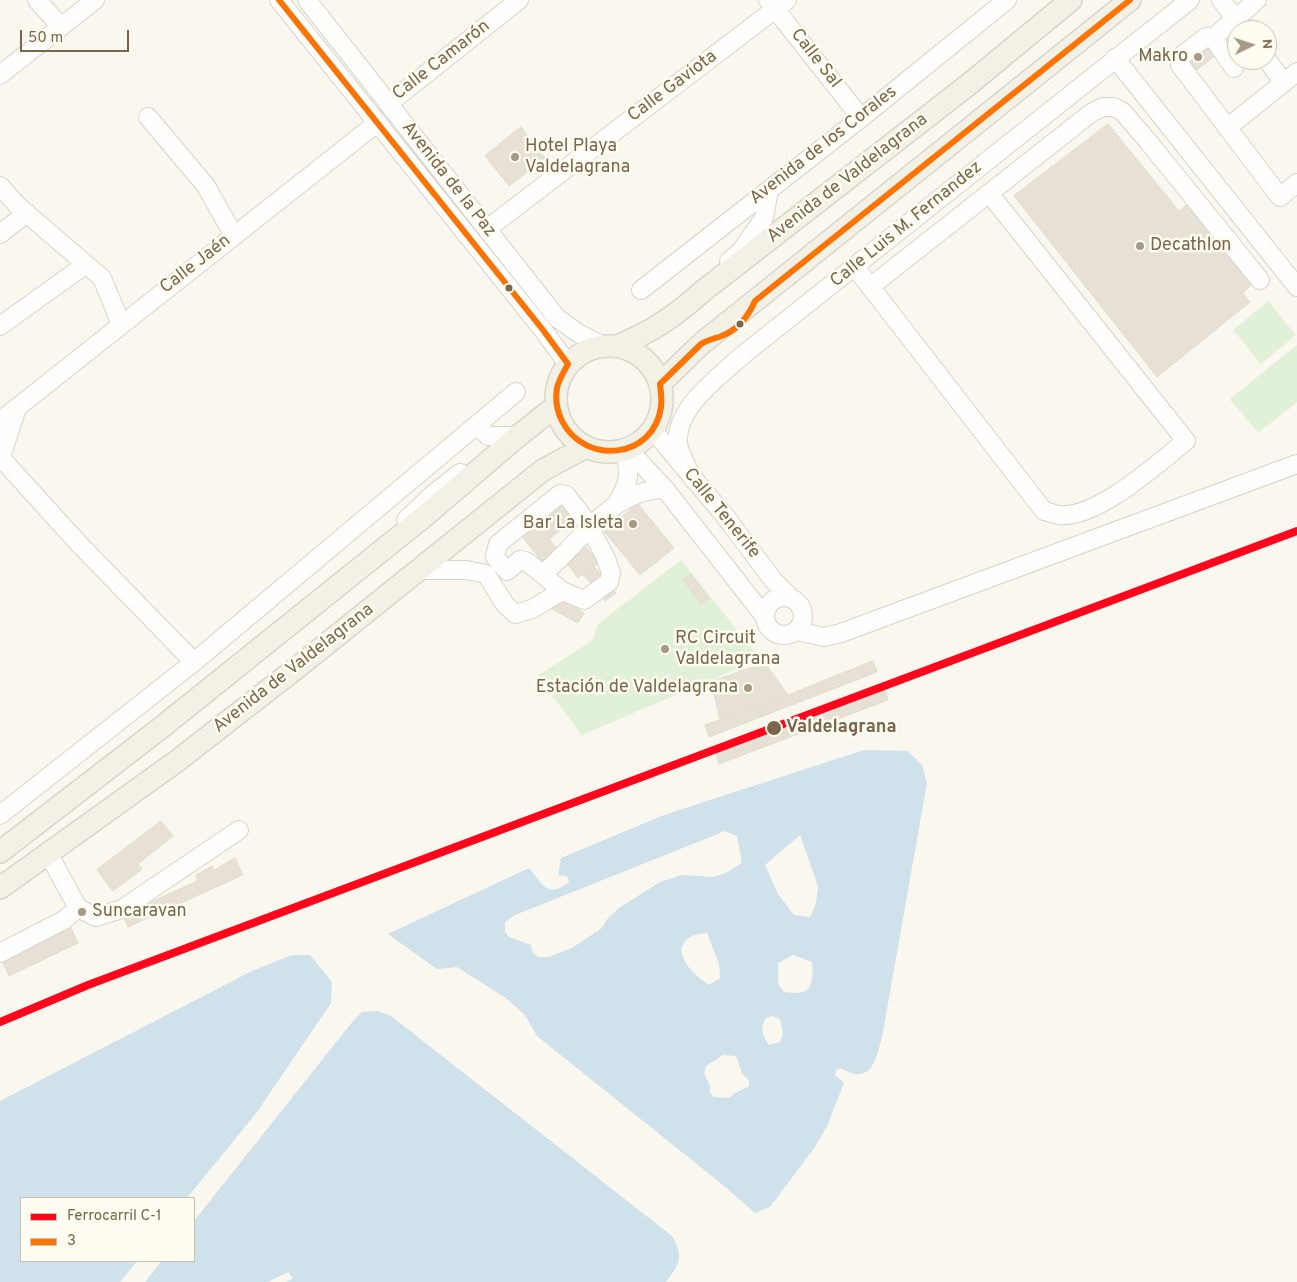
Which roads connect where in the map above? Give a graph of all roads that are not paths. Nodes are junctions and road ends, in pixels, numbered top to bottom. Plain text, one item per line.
1 (36, 0) edge
2 (95, 0) edge
3 (279, 0) edge
4 (307, 0) edge
5 (519, 0) edge
6 (1007, 0) edge
7 (1071, 0) edge
8 (1130, 0) edge
9 (1190, 0) edge
10 (1222, 0) edge
11 (1257, 0) edge
12 (777, 3) edge
13 (1237, 20) edge
14 (1243, 20) edge
15 (61, 27) junction
16 (1227, 30) edge
17 (1212, 38) junction
18 (1116, 58) junction
19 (1227, 58) edge
20 (1277, 68) edge
21 (0, 75) edge
22 (1291, 78) edge
23 (388, 104) junction
24 (148, 117) dead end
25 (861, 118) junction
26 (377, 123) junction
27 (1227, 128) junction
28 (1172, 129) junction
29 (1152, 145) junction
30 (1297, 183) edge
31 (0, 186) edge
32 (769, 190) junction
33 (989, 193) junction
34 (27, 213) junction
35 (487, 230) junction
36 (0, 234) edge
37 (234, 236) junction
38 (86, 265) junction
39 (854, 267) junction
40 (1260, 280) dead end
41 (870, 287) junction
42 (1297, 287) edge
43 (641, 290) dead end
44 (703, 291) junction
45 (121, 324) junction
46 (0, 326) edge
47 (610, 346) junction
48 (568, 364) junction
49 (660, 384) junction
50 (516, 392) dead end
51 (556, 406) junction
52 (16, 408) junction
53 (0, 421) edge
54 (476, 425) junction
55 (652, 430) junction
56 (518, 436) junction
57 (586, 447) junction
58 (626, 449) junction
59 (0, 459) edge
60 (1297, 464) edge
61 (694, 480) junction
62 (664, 489) junction
63 (617, 503) junction
64 (588, 528) junction
65 (495, 557) junction
66 (420, 570) junction
67 (466, 570) junction
68 (542, 574) junction
69 (562, 591) junction
70 (791, 598) junction
71 (765, 617) junction
72 (797, 631) junction
73 (194, 662) junction
74 (0, 815) edge
75 (239, 830) dead end
76 (0, 852) edge
77 (48, 853) junction
78 (0, 888) edge
79 (78, 908) junction
80 (0, 953) edge

1 - 15 street
2 - 15 street
3 - 26 street, Avenida de la Paz
4 - 23 street, Avenida de la Paz
5 - 23 street, Calle Camarón
6 - 25 street, Avenida de los Corales
7 - 44 main road, Avenida de Valdelagrana
8 - 49 main road, Avenida de Valdelagrana
9 - 18 street, Calle Luis M. Fernandez
10 - 13 street
11 - 14 street
12 - 25 street, Calle Sal
12 - 35 street, Calle Gaviota
15 - 21 street
16 - 17 street
17 - 19 street
17 - 27 street
18 - 28 street
18 - 39 street, Calle Luis M. Fernandez
20 - 22 street
22 - 27 street
23 - 35 street, Avenida de la Paz
24 - 37 street
25 - 32 street, Avenida de los Corales
26 - 37 street, Calle Jaén
26 - 48 street, Avenida de la Paz
27 - 30 street
28 - 29 street
28 - 42 street
29 - 33 street
29 - 40 street
31 - 34 street
32 - 43 street, Avenida de los Corales
32 - 44 street
33 - 41 street
33 - 41 street
34 - 36 street
34 - 38 street
35 - 47 street, Avenida de la Paz
37 - 45 street, Calle Jaén
38 - 45 street
38 - 46 street
39 - 41 street
39 - 61 street, Calle Luis M. Fernandez
44 - 47 main road, Avenida de Valdelagrana
45 - 52 street, Calle Jaén
47 - 48 main road
47 - 49 main road
48 - 51 main road
49 - 55 main road
50 - 54 street
51 - 56 main road, Avenida de Valdelagrana
51 - 57 main road
52 - 53 street, Calle Jaén
52 - 59 street
54 - 56 street
54 - 73 street
55 - 58 main road
55 - 61 street, Calle Tenerife
56 - 76 main road, Avenida de Valdelagrana
57 - 58 main road
57 - 66 main road, Avenida de Valdelagrana
58 - 62 street, Calle Tenerife
58 - 63 street
59 - 73 street
60 - 72 street
61 - 70 street, Calle Tenerife
62 - 63 street
62 - 71 street, Calle Tenerife
63 - 64 street
64 - 65 street
64 - 68 street
64 - 69 street
65 - 67 street
65 - 68 street
66 - 67 street
66 - 77 main road, Avenida de Valdelagrana
67 - 69 street
68 - 69 street
70 - 71 street
70 - 72 street
71 - 72 street
73 - 74 street
75 - 79 street
77 - 78 main road, Avenida de Valdelagrana
77 - 79 street
79 - 80 street

